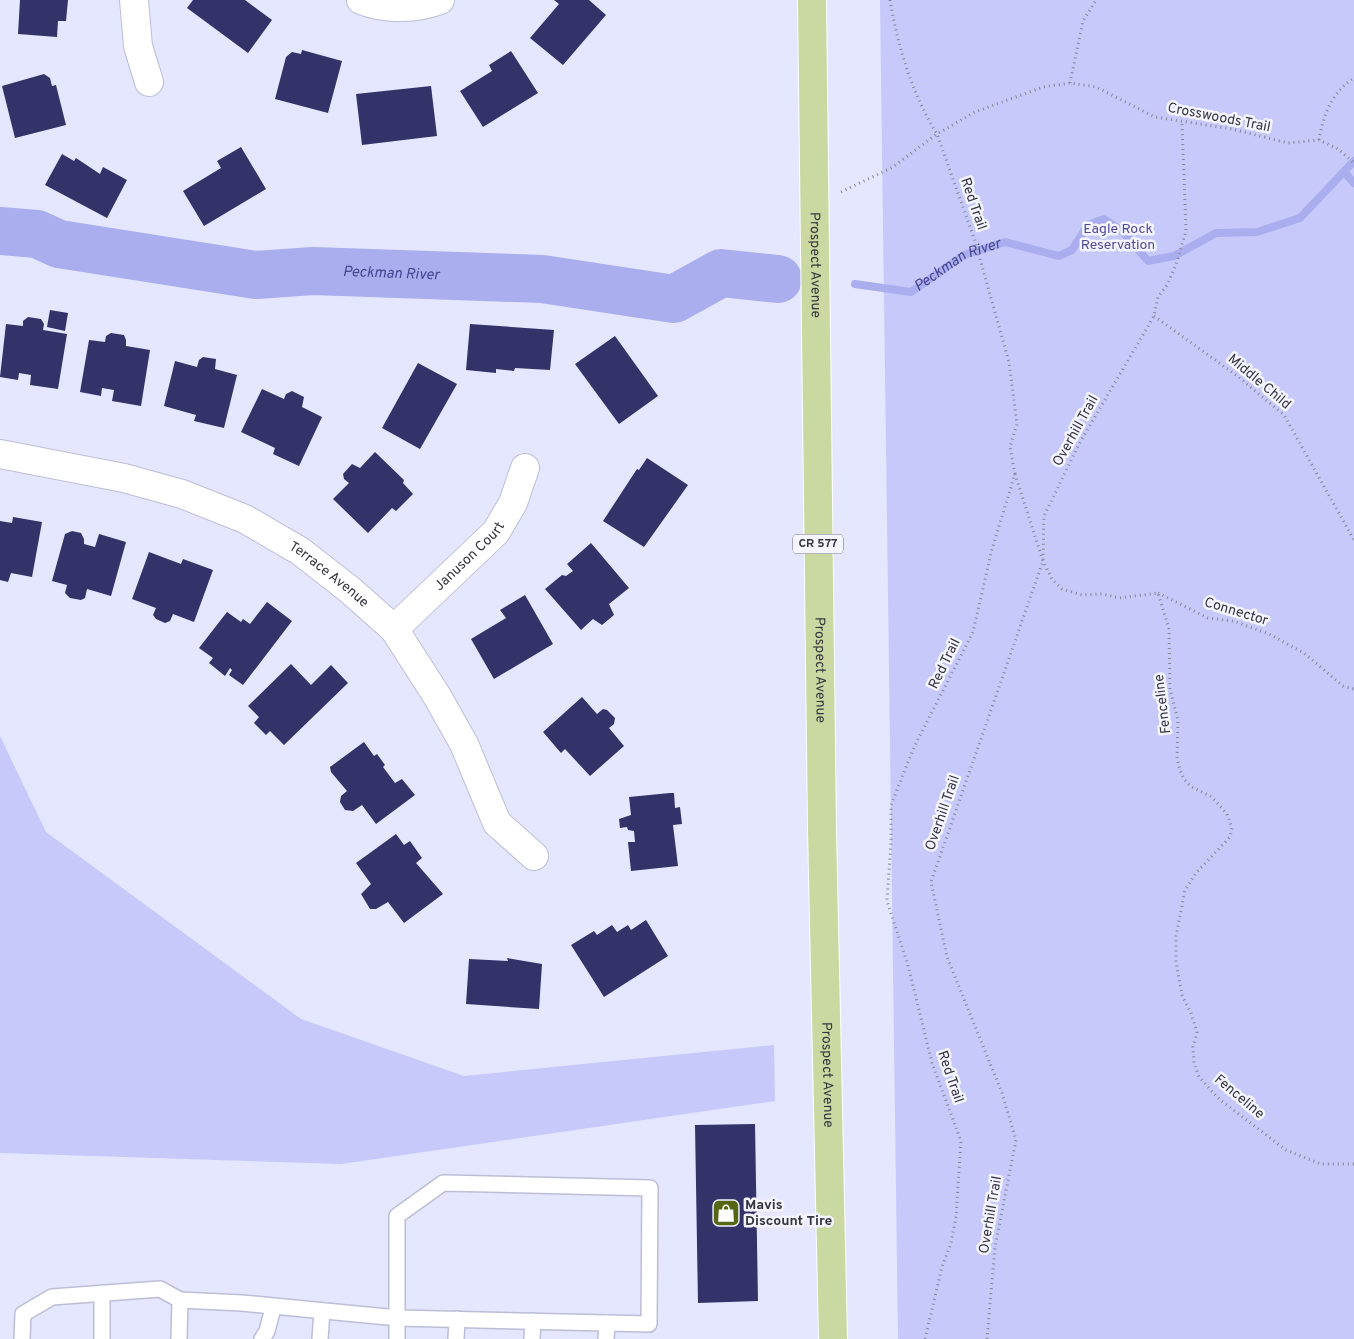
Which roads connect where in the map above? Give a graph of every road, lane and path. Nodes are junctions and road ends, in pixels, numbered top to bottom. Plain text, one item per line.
1 (134, 0) edge
2 (361, 0) edge
3 (440, 0) edge
4 (812, 0) edge
5 (890, 0) edge
6 (1096, 0) edge
7 (1354, 78) edge
8 (149, 82) dead end
9 (1070, 83) junction
10 (1182, 122) junction
11 (937, 134) junction
12 (1319, 140) junction
13 (1354, 164) edge
14 (814, 204) junction
15 (1154, 316) junction
16 (0, 454) edge
17 (525, 468) dead end
18 (1015, 474) junction
19 (1354, 540) edge
20 (1043, 561) junction
21 (1158, 593) junction
22 (394, 629) junction
23 (1354, 689) edge
24 (534, 856) dead end
25 (1354, 1164) edge
26 (102, 1293) junction
27 (180, 1300) junction
28 (273, 1308) junction
29 (322, 1310) junction
30 (398, 1318) junction
31 (457, 1319) junction
32 (533, 1321) junction
33 (607, 1323) junction
34 (22, 1339) edge
35 (102, 1339) edge
36 (179, 1339) edge
37 (262, 1339) edge
38 (320, 1339) edge
39 (397, 1339) edge
40 (456, 1339) edge
41 (532, 1339) edge
42 (606, 1339) edge
43 (833, 1339) edge
44 (925, 1339) edge
45 (987, 1339) edge

1 - 8 street
2 - 3 street
4 - 14 main road, Prospect Avenue / CR 577
5 - 11 path, Red Trail
6 - 9 path
7 - 12 path
9 - 10 path, Crosswoods Trail
9 - 11 path, Crosswoods Trail
10 - 12 path, Crosswoods Trail
10 - 15 path, Overhill Trail
11 - 14 path, Crosswoods Trail
11 - 18 path, Red Trail
12 - 13 path
14 - 43 main road, Prospect Avenue / CR 577
15 - 19 path, Middle Child
15 - 20 path, Overhill Trail
16 - 22 street, Terrace Avenue
17 - 22 street, Januson Court
18 - 20 path
18 - 44 path, Red Trail
20 - 21 path
20 - 45 path, Overhill Trail
21 - 23 path, Connector
21 - 25 path, Fenceline
22 - 24 street, Terrace Avenue
26 - 27 lane
26 - 34 lane
26 - 35 lane
27 - 28 lane
27 - 36 lane
28 - 29 lane
28 - 37 lane
29 - 30 lane
29 - 38 lane
30 - 31 lane
30 - 33 lane
30 - 39 lane
31 - 32 lane
31 - 40 lane
32 - 33 lane
32 - 41 lane
33 - 42 lane

